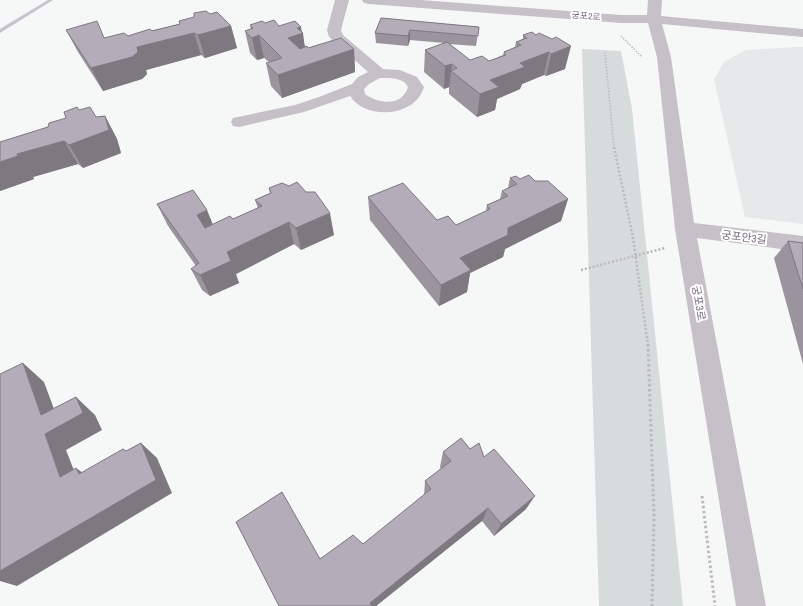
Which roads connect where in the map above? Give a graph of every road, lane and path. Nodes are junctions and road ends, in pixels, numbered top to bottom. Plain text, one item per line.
1 (342, 0) edge
2 (368, 0) edge
3 (656, 0) edge
4 (654, 20) junction
5 (803, 33) edge
6 (605, 52) dead end
7 (379, 73) junction
8 (357, 87) junction
9 (239, 122) dead end
10 (685, 229) junction
11 (803, 244) edge
12 (665, 248) dead end
13 (635, 256) junction
14 (581, 270) dead end
15 (652, 606) edge
16 (751, 606) edge

1 - 7 street
2 - 4 street, 궁포2로
3 - 4 street, 궁포3로
4 - 5 street, 궁포2로
4 - 10 street, 궁포3로
6 - 13 path
7 - 8 street
7 - 8 street
8 - 9 street
10 - 11 street, 궁포안3길
10 - 16 street, 궁포3로
12 - 13 path
13 - 14 path
13 - 15 path

